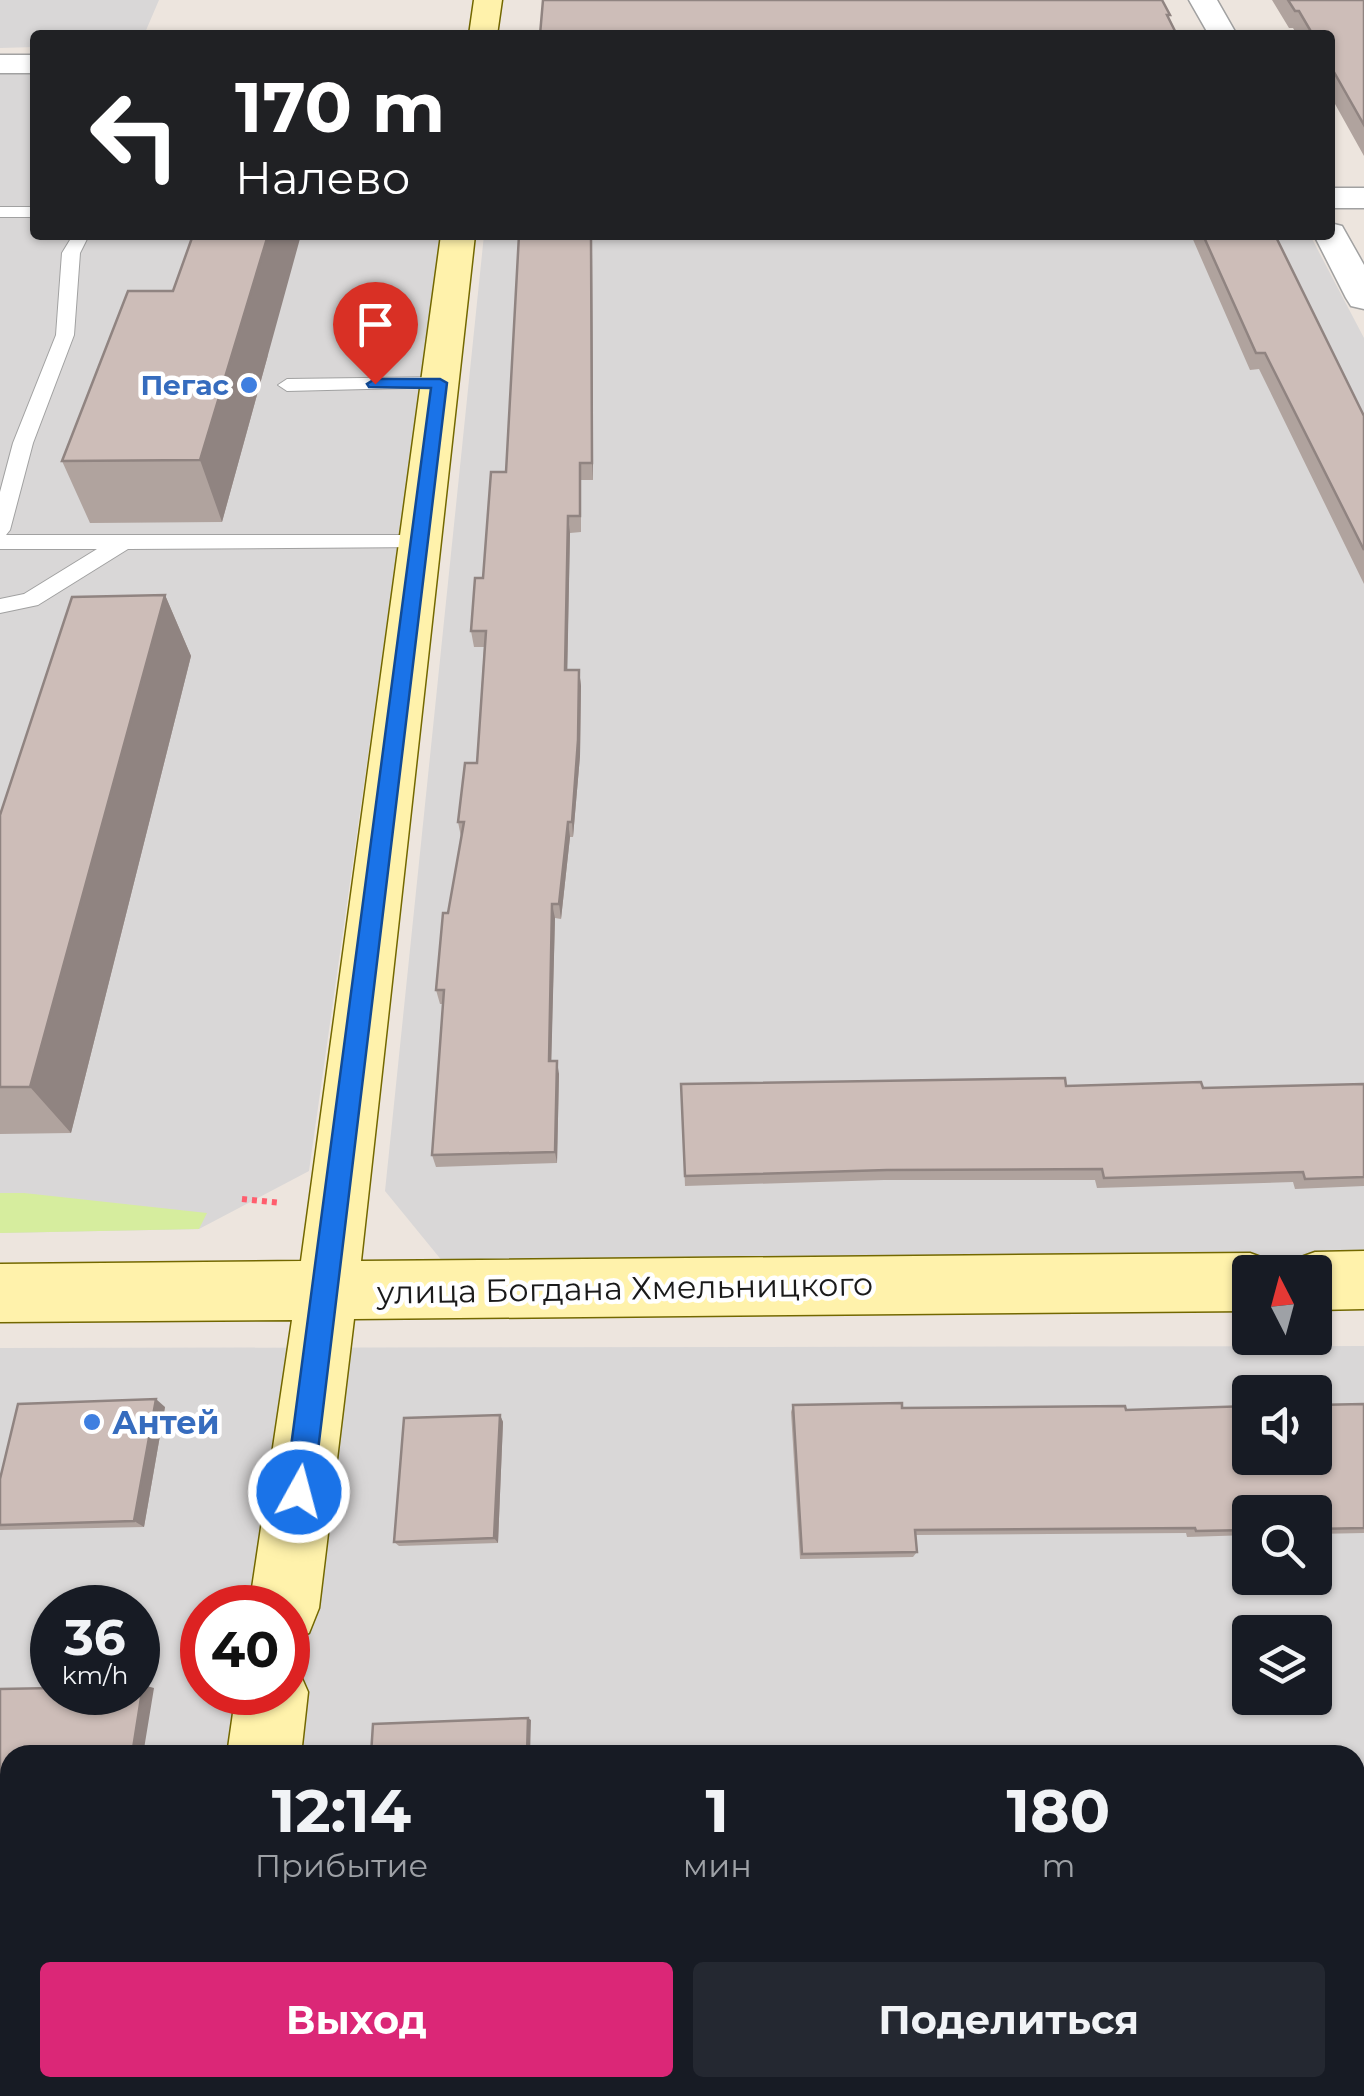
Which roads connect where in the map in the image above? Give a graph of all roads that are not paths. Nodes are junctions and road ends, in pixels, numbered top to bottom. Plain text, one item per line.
1 (488, 0) edge
2 (1203, 0) edge
3 (484, 30) edge
4 (1219, 30) edge
5 (0, 64) edge
6 (30, 64) edge
7 (1335, 198) edge
8 (1364, 198) edge
9 (0, 212) edge
10 (30, 212) edge
11 (78, 240) edge
12 (457, 240) edge
13 (1333, 240) edge
14 (1364, 298) edge
15 (440, 383) junction
16 (287, 385) dead end
17 (0, 530) edge
18 (0, 542) edge
19 (123, 542) junction
20 (420, 542) junction
21 (0, 606) edge
22 (1364, 1280) edge
23 (1332, 1281) edge
24 (1232, 1282) edge
25 (327, 1292) junction
26 (0, 1293) edge
27 (287, 1585) edge
28 (269, 1715) edge
29 (265, 1745) edge

1 - 3 street
2 - 4 street
5 - 6 street
7 - 8 street
9 - 10 lane
11 - 17 lane
12 - 15 street
13 - 14 street
15 - 16 lane
15 - 20 street
18 - 19 lane
19 - 20 lane
19 - 21 lane
20 - 25 street
22 - 23 street
24 - 25 street, улица Богдана Хмельницкого
25 - 26 street, улица Богдана Хмельницкого
25 - 27 street
28 - 29 street

